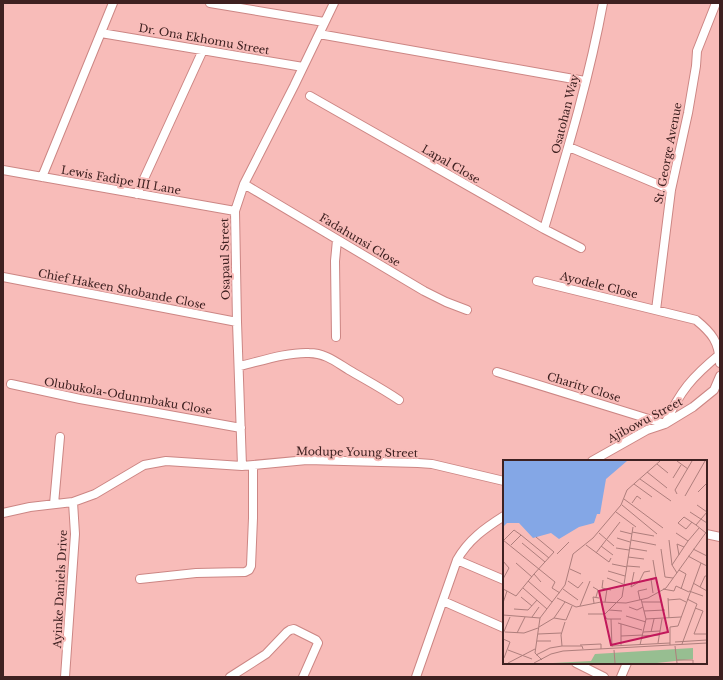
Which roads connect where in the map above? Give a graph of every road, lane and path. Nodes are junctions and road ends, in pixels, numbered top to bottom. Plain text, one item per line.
1 (113, 3) edge
2 (210, 3) edge
3 (334, 3) edge
4 (603, 3) edge
5 (716, 3) edge
6 (324, 22) junction
7 (101, 33) junction
8 (319, 34) junction
9 (203, 50) junction
10 (303, 67) junction
11 (585, 81) junction
12 (310, 96) dead end
13 (569, 147) junction
14 (3, 170) edge
15 (42, 178) junction
16 (244, 184) junction
17 (671, 190) junction
18 (137, 194) junction
19 (235, 211) junction
20 (544, 229) junction
21 (337, 240) junction
22 (581, 248) dead end
23 (3, 277) edge
24 (537, 282) dead end
25 (468, 310) dead end
26 (656, 310) junction
27 (237, 322) junction
28 (336, 337) dead end
29 (720, 354) edge
30 (720, 362) edge
31 (240, 366) junction
32 (497, 372) dead end
33 (720, 376) edge
34 (11, 384) dead end
35 (717, 391) edge
36 (399, 400) dead end
37 (665, 424) junction
38 (241, 428) junction
39 (60, 437) dead end
40 (594, 460) edge
41 (242, 466) junction
42 (253, 466) junction
43 (503, 481) edge
44 (73, 502) junction
45 (54, 504) junction
46 (3, 513) edge
47 (503, 517) edge
48 (707, 534) edge
49 (720, 537) edge
50 (457, 560) junction
51 (140, 579) dead end
52 (503, 580) edge
53 (443, 601) junction
54 (503, 628) edge
55 (578, 664) edge
56 (627, 664) edge
57 (65, 677) edge
58 (230, 677) edge
59 (303, 677) edge
60 (416, 677) edge
61 (604, 677) edge
62 (621, 677) edge

1 - 7 street
2 - 6 street
3 - 6 street, Osapaul Street
4 - 11 street, Osatohan Way
5 - 17 street, St. George Avenue
6 - 8 street, Osapaul Street
7 - 9 street, Dr. Ona Ekhomu Street
7 - 15 street
8 - 10 street, Osapaul Street
8 - 11 street
9 - 10 street, Dr. Ona Ekhomu Street
9 - 18 street
10 - 16 street, Osapaul Street
11 - 13 street, Osatohan Way
12 - 20 street, Lapal Close
13 - 17 street
13 - 20 street, Osatohan Way
14 - 15 street, Lewis Fadipe III Lane
15 - 18 street, Lewis Fadipe III Lane
16 - 19 street, Osapaul Street
16 - 21 street, Fadahunsi Close
17 - 26 street, St. George Avenue
18 - 19 street, Lewis Fadipe III Lane
19 - 27 street, Osapaul Street
20 - 22 street, Lapal Close
21 - 25 street, Fadahunsi Close
21 - 28 street
23 - 27 street, Chief Hakeen Shobande Close
24 - 26 street, Ayodele Close
26 - 29 street
27 - 31 street, Osapaul Street
29 - 30 street
29 - 37 street
31 - 36 street
31 - 38 street, Osapaul Street
32 - 37 street, Charity Close
33 - 35 street, Ajibowu Street
34 - 38 street, Olubukola-Odunmbaku Close
35 - 37 street, Ajibowu Street
37 - 40 street, Ajibowu Street
38 - 41 street, Osapaul Street
39 - 45 street
41 - 42 street, Modupe Young Street
41 - 44 street, Modupe Young Street
42 - 43 street, Modupe Young Street
42 - 51 street
44 - 45 street, Modupe Young Street
44 - 57 street, Ayinke Daniels Drive
45 - 46 street, Modupe Young Street
47 - 50 street
48 - 49 street
50 - 52 street
50 - 53 street
53 - 54 street
53 - 60 street
55 - 61 street
56 - 62 street
58 - 59 street

